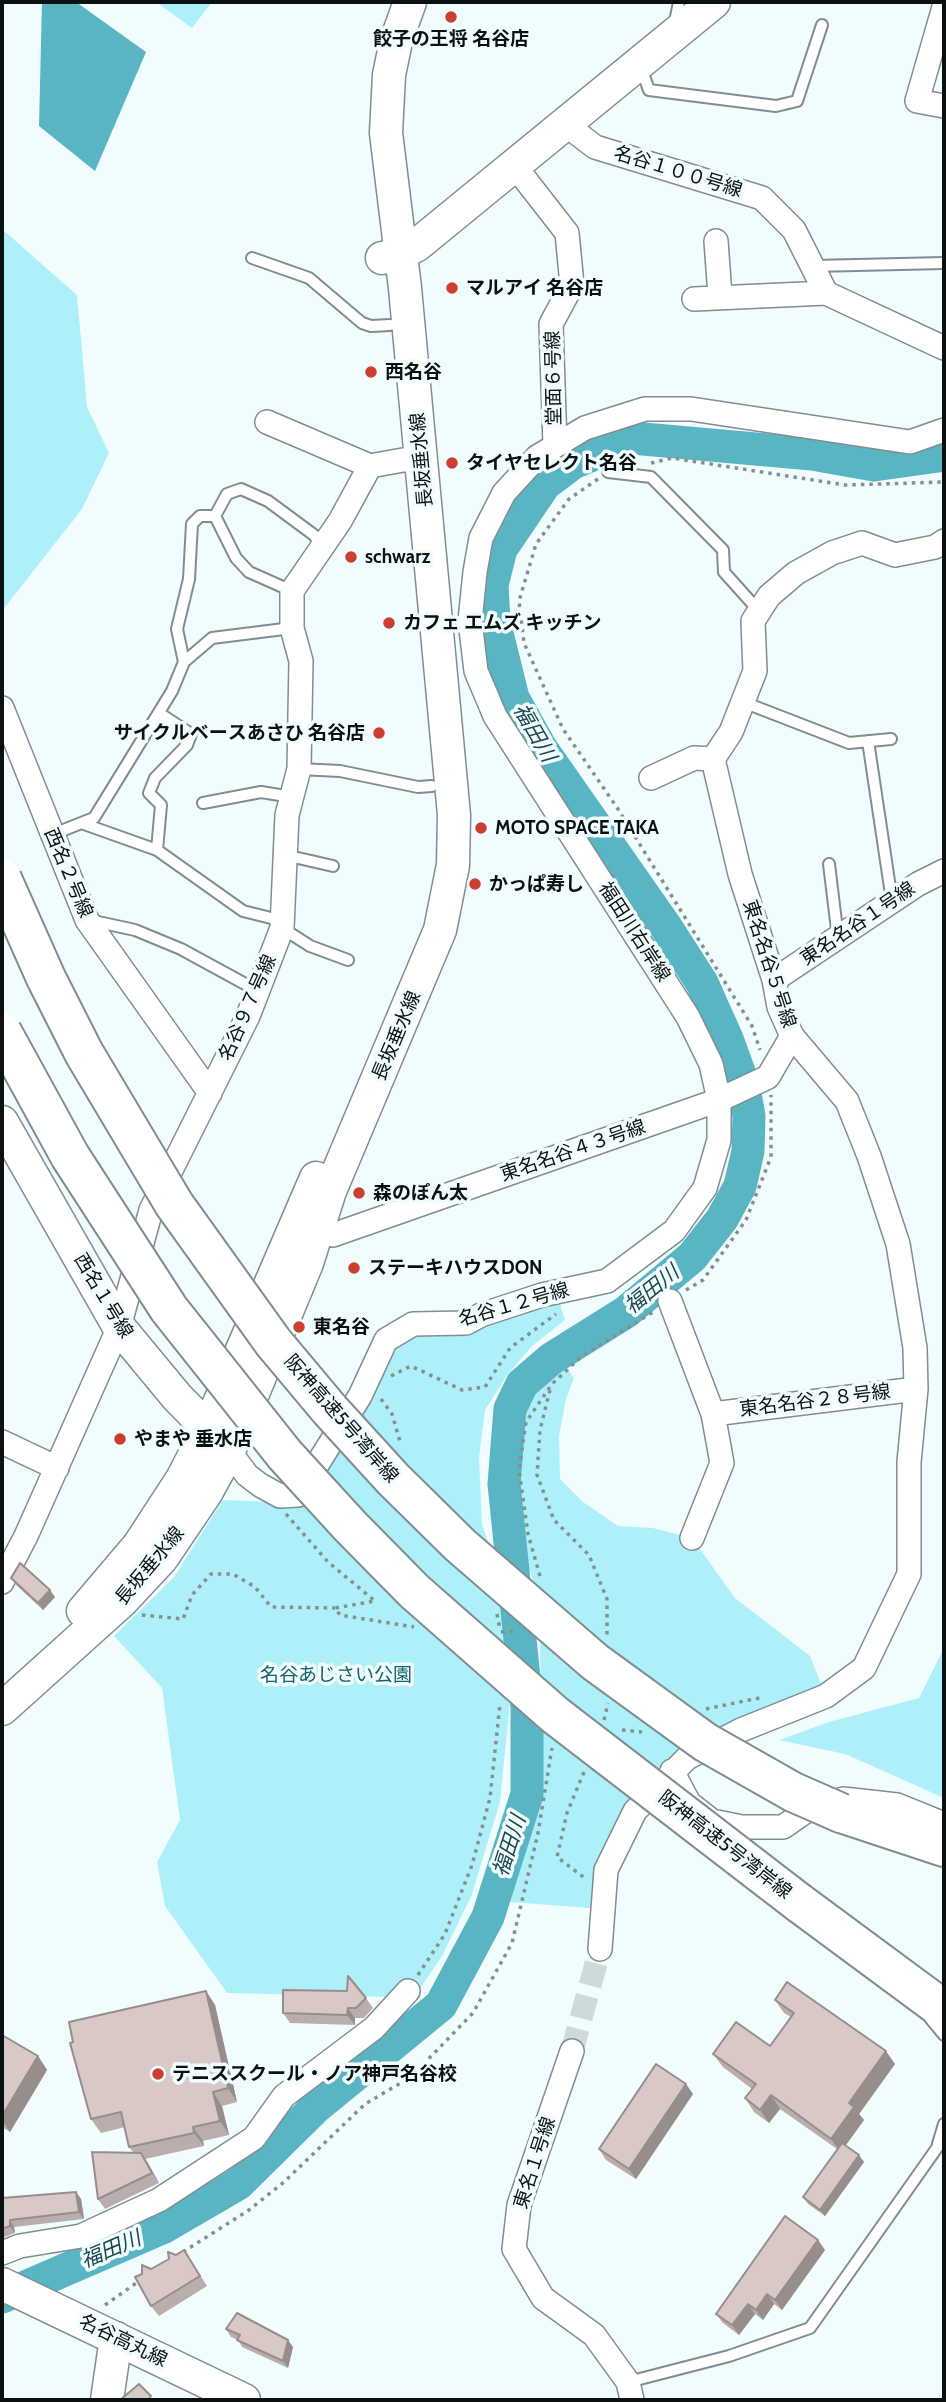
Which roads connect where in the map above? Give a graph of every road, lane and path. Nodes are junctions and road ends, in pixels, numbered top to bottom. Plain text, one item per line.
1 (389, 2) edge
2 (410, 2) edge
3 (679, 2) edge
4 (714, 2) edge
5 (944, 7) edge
6 (822, 25) dead end
7 (672, 36) junction
8 (639, 62) junction
9 (944, 106) edge
10 (565, 124) junction
11 (514, 165) junction
12 (716, 241) dead end
13 (391, 256) junction
14 (252, 258) dead end
15 (944, 263) edge
16 (810, 266) junction
17 (826, 293) junction
18 (720, 296) junction
19 (694, 299) dead end
20 (390, 325) junction
21 (944, 348) edge
22 (267, 422) dead end
23 (944, 430) edge
24 (555, 446) junction
25 (412, 460) junction
26 (370, 466) junction
27 (608, 472) dead end
28 (215, 516) junction
29 (944, 541) edge
30 (322, 546) junction
31 (292, 591) junction
32 (759, 611) junction
33 (292, 628) junction
34 (184, 663) junction
35 (743, 702) junction
36 (2, 708) edge
37 (159, 713) junction
38 (891, 739) dead end
39 (868, 741) junction
40 (713, 759) junction
41 (299, 769) junction
42 (651, 778) dead end
43 (432, 786) junction
44 (292, 797) junction
45 (203, 803) dead end
46 (83, 824) junction
47 (51, 835) junction
48 (157, 850) junction
49 (285, 856) junction
50 (829, 864) dead end
51 (333, 866) dead end
52 (944, 871) edge
53 (2, 879) edge
54 (892, 901) junction
55 (87, 920) junction
56 (283, 924) junction
57 (838, 937) junction
58 (348, 960) dead end
59 (774, 980) junction
60 (258, 991) junction
61 (2, 1032) edge
62 (792, 1035) junction
63 (210, 1093) junction
64 (719, 1100) junction
65 (2, 1122) edge
66 (307, 1225) junction
67 (607, 1281) joint
68 (670, 1301) dead end
69 (563, 1309) dead end
70 (119, 1327) junction
71 (367, 1381) junction
72 (916, 1389) junction
73 (713, 1414) junction
74 (218, 1440) junction
75 (2, 1442) edge
76 (402, 1449) dead end
77 (57, 1468) junction
78 (280, 1496) junction
79 (692, 1538) dead end
80 (2, 1582) edge
81 (335, 1608) junction
82 (133, 1610) dead end
83 (496, 1611) dead end
84 (422, 1628) dead end
85 (500, 1636) dead end
86 (2, 1684) edge
87 (501, 1698) dead end
88 (2, 1709) edge
89 (672, 1771) junction
90 (944, 1824) edge
91 (944, 1847) edge
92 (600, 1949) tunnel mouth
93 (863, 1951) junction
94 (408, 1991) joint
95 (944, 2010) edge
96 (944, 2035) edge
97 (572, 2051) tunnel mouth
98 (944, 2124) edge
99 (941, 2142) edge
100 (2, 2253) edge
101 (2, 2284) edge
102 (116, 2338) junction
103 (630, 2391) edge
104 (107, 2400) edge
105 (243, 2400) edge

1 - 13 main road, 長坂垂水線
2 - 13 main road, 長坂垂水線
3 - 7 lane
4 - 7 main road
5 - 9 street
6 - 8 lane
7 - 8 main road
8 - 10 main road
10 - 11 main road
10 - 16 street, 名谷１００号線
11 - 13 main road
11 - 24 street, 堂面６号線
12 - 18 street
13 - 20 main road, 長坂垂水線
13 - 25 main road, 長坂垂水線
14 - 20 lane
15 - 16 lane
16 - 17 street, 名谷１００号線
17 - 18 street
17 - 21 street
18 - 19 street
20 - 25 main road, 長坂垂水線
22 - 26 street
23 - 24 street, 福田川右岸線
24 - 64 street, 福田川右岸線
25 - 26 street
25 - 43 main road, 長坂垂水線
25 - 66 main road, 長坂垂水線
26 - 30 street
27 - 32 lane
28 - 30 lane
28 - 31 lane
28 - 34 lane
29 - 32 street
30 - 31 street
31 - 33 street, 名谷９７号線
32 - 35 street
33 - 34 lane
33 - 41 street, 名谷９７号線
34 - 37 lane
35 - 39 lane
35 - 40 street
36 - 47 street, 西名２号線
37 - 46 lane
37 - 48 lane
38 - 39 lane
39 - 54 lane
40 - 42 street
40 - 59 street, 東名名谷５号線
41 - 43 lane
41 - 44 street, 名谷９７号線
43 - 66 main road, 長坂垂水線
44 - 45 lane
44 - 49 street, 名谷９７号線
46 - 47 lane
46 - 48 lane
47 - 55 street, 西名２号線
48 - 56 lane
49 - 51 lane
49 - 56 street, 名谷９７号線
50 - 57 lane
52 - 54 street, 東名名谷１号線
53 - 91 highway, 阪神高速5号湾岸線, bridge
54 - 57 street, 東名名谷１号線
55 - 60 lane
55 - 63 street, 西名２号線
56 - 58 lane
56 - 60 street, 名谷９７号線
57 - 59 street, 東名名谷１号線
59 - 62 street, 東名名谷５号線
60 - 63 street, 名谷９７号線
61 - 93 highway, 阪神高速5号湾岸線, bridge
62 - 64 street, 東名名谷４３号線
62 - 72 street, 東名名谷５号線
63 - 70 street, 名谷９７号線
64 - 66 street, 東名名谷４３号線
64 - 67 street, 福田川右岸線
65 - 70 main road, 西名１号線
66 - 74 main road, 長坂垂水線
67 - 71 street, 名谷１２号線
68 - 73 street
69 - 71 path
70 - 74 main road, 西名１号線
70 - 77 street, 名谷９７号線
71 - 76 path
71 - 78 street, 名谷１２号線
72 - 73 street, 東名名谷２８号線
72 - 89 street, 東名名谷５号線
73 - 79 street
74 - 78 street
74 - 86 main road, 長坂垂水線
74 - 88 main road, 長坂垂水線
75 - 77 street
77 - 80 street, 名谷９７号線
78 - 81 path
81 - 82 path
81 - 84 path
83 - 85 path
87 - 94 path
89 - 90 street
89 - 92 street
93 - 95 highway, 阪神高速5号湾岸線
93 - 96 lane
94 - 100 street
97 - 103 street, 東名１号線
98 - 99 lane
99 - 103 lane
101 - 102 main road, 名谷高丸線
102 - 104 main road
102 - 105 main road, 名谷高丸線

